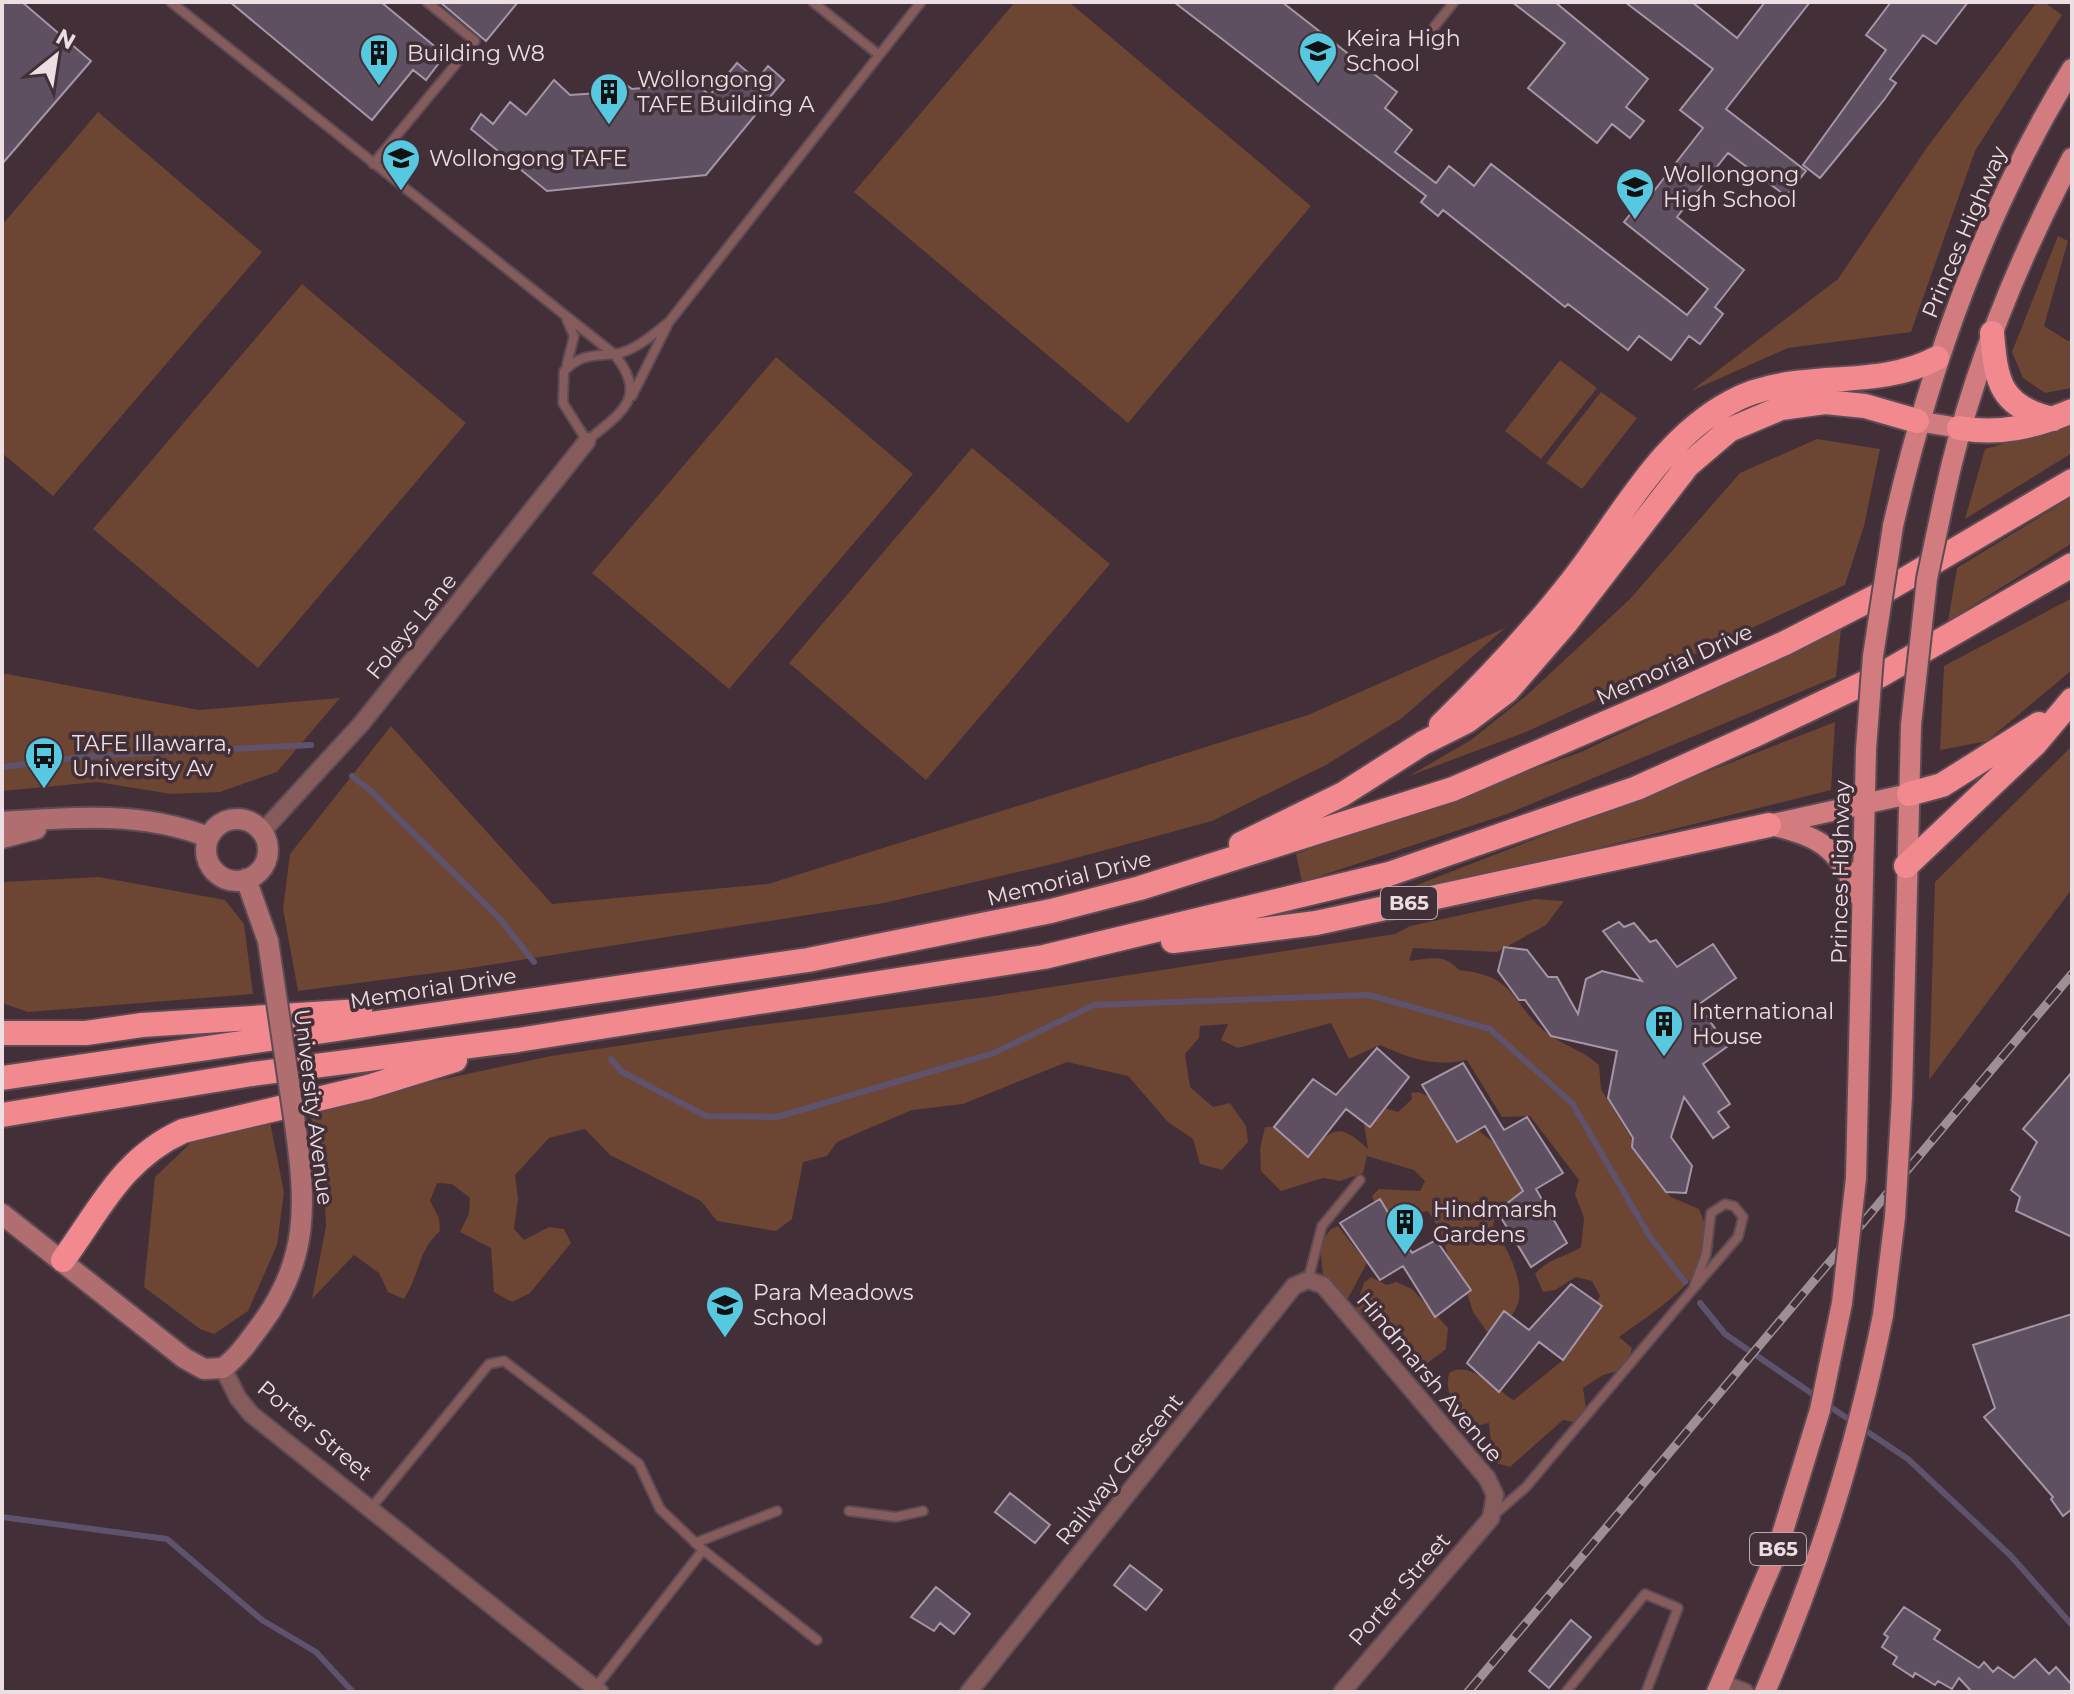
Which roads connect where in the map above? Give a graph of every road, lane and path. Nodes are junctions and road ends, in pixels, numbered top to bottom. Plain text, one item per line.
1 (171, 2) edge
2 (427, 2) edge
3 (813, 2) edge
4 (921, 2) edge
5 (1454, 2) edge
6 (1434, 27) dead end
7 (879, 55) junction
8 (2072, 69) edge
9 (2072, 158) edge
10 (373, 164) junction
11 (567, 319) junction
12 (669, 322) junction
13 (1992, 333) junction
14 (614, 354) junction
15 (1937, 358) junction
16 (564, 371) junction
17 (627, 406) junction
18 (2063, 415) edge
19 (1917, 421) junction
20 (1959, 428) junction
21 (587, 441) junction
22 (2072, 481) edge
23 (2072, 565) edge
24 (2070, 702) edge
25 (1423, 743) junction
26 (1909, 794) junction
27 (1866, 804) junction
28 (78, 817) junction
29 (2, 822) edge
30 (1769, 825) junction
31 (262, 832) junction
32 (208, 837) junction
33 (2, 838) edge
34 (1906, 866) junction
35 (246, 879) junction
36 (1140, 888) junction
37 (1863, 902) junction
38 (1044, 957) junction
39 (514, 1002) junction
40 (2, 1033) edge
41 (518, 1040) junction
42 (2, 1078) edge
43 (2, 1115) edge
44 (1360, 1180) dead end
45 (2, 1214) edge
46 (63, 1260) junction
47 (1308, 1280) junction
48 (1693, 1289) junction
49 (223, 1368) junction
50 (371, 1508) junction
51 (777, 1511) dead end
52 (849, 1511) dead end
53 (923, 1511) dead end
54 (1491, 1518) junction
55 (695, 1543) junction
56 (703, 1550) junction
57 (817, 1640) dead end
58 (1719, 1687) edge
59 (597, 1690) edge
60 (969, 1692) edge
61 (1342, 1692) edge
62 (1566, 1692) edge
63 (1646, 1692) edge
64 (1745, 1692) edge
65 (1765, 1692) edge

1 - 10 lane
2 - 10 lane
3 - 7 lane
4 - 7 lane
5 - 6 lane
7 - 12 lane
8 - 15 main road, Princes Highway
9 - 13 main road
10 - 11 lane
11 - 14 lane
11 - 16 lane
12 - 14 lane
12 - 17 lane
13 - 18 highway
13 - 20 main road
14 - 16 lane
14 - 17 lane
15 - 19 main road, Princes Highway
15 - 25 highway
16 - 21 lane
17 - 21 lane
18 - 20 highway
19 - 20 main road
19 - 25 highway
19 - 27 main road, Princes Highway / B65, bridge
20 - 26 main road, bridge
21 - 31 street, Foleys Lane
22 - 36 highway, Memorial Drive
23 - 38 highway
24 - 26 highway, B65
24 - 34 highway, B65
25 - 36 highway
26 - 27 main road, B65
26 - 34 main road
27 - 30 main road, B65
27 - 37 main road, Princes Highway / B65
28 - 29 main road
28 - 32 main road
28 - 33 main road
30 - 37 main road
30 - 38 highway, B65
31 - 32 main road
31 - 35 main road
32 - 35 main road
34 - 65 main road, B65, bridge
35 - 49 main road, University Avenue, bridge
36 - 39 highway, Memorial Drive
37 - 58 main road, Princes Highway / B65, bridge
38 - 41 highway
39 - 40 highway
39 - 42 highway, Memorial Drive
41 - 43 highway
41 - 46 highway
44 - 47 lane
45 - 46 main road
46 - 49 main road
47 - 54 street, Hindmarsh Avenue
47 - 60 street, Railway Crescent
48 - 48 lane
48 - 54 lane
49 - 50 street, Porter Street
50 - 55 lane
50 - 59 street, Porter Street
51 - 55 lane
52 - 53 lane
54 - 61 street, Porter Street
55 - 56 lane
56 - 57 lane
56 - 59 lane
58 - 64 street
62 - 63 lane

